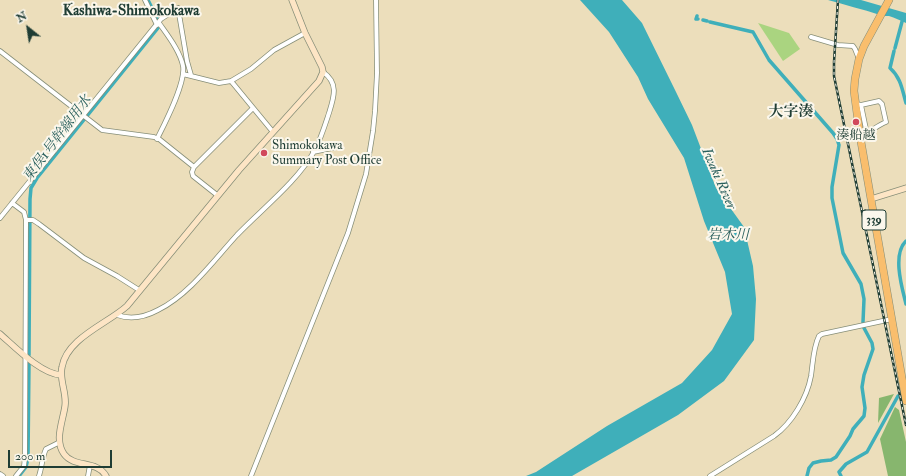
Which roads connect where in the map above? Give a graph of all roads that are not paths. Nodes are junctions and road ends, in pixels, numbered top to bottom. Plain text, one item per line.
1 (145, 0) edge
2 (292, 0) edge
3 (376, 0) edge
4 (889, 0) edge
5 (158, 24) junction
6 (305, 33) junction
7 (811, 37) dead end
8 (0, 51) edge
9 (859, 59) junction
10 (323, 72) junction
11 (183, 74) junction
12 (191, 75) junction
13 (231, 82) junction
14 (858, 104) junction
15 (253, 108) junction
16 (84, 118) junction
17 (273, 132) junction
18 (864, 135) junction
19 (156, 139) junction
20 (337, 147) dead end
21 (313, 152) junction
22 (194, 167) junction
23 (906, 188) edge
24 (217, 195) junction
25 (871, 199) junction
26 (12, 203) junction
27 (0, 218) edge
28 (28, 220) junction
29 (139, 290) junction
30 (117, 315) junction
31 (892, 319) junction
32 (0, 334) edge
33 (26, 356) junction
34 (61, 375) junction
35 (906, 401) edge
36 (60, 442) junction
37 (90, 465) junction
38 (0, 474) edge
39 (2, 476) edge
40 (16, 476) edge
41 (39, 476) edge
42 (88, 476) edge
43 (106, 476) edge
44 (251, 476) edge
45 (710, 476) edge

1 - 5 street
2 - 6 street
3 - 44 street
4 - 9 highway, 339
5 - 11 street
5 - 12 street
5 - 16 street
6 - 10 street
6 - 13 street
7 - 9 street
8 - 16 street
9 - 14 highway, 339
10 - 17 street
10 - 21 street
11 - 12 street
11 - 19 street
12 - 13 street
13 - 15 street
14 - 18 highway, 339
14 - 18 street
15 - 17 street
15 - 22 street
16 - 19 street
16 - 26 street
17 - 24 street
18 - 25 highway, 339
19 - 22 street
20 - 21 street
21 - 30 street
22 - 24 street
23 - 25 street
24 - 29 street
25 - 31 highway, 339
26 - 27 street
26 - 28 street
28 - 29 street
28 - 33 street
29 - 30 street
30 - 34 street
31 - 35 highway, 339
31 - 45 street
32 - 33 street
33 - 34 street
33 - 40 street
34 - 36 street
36 - 37 street
36 - 41 street
37 - 42 street
37 - 43 street
38 - 39 street

